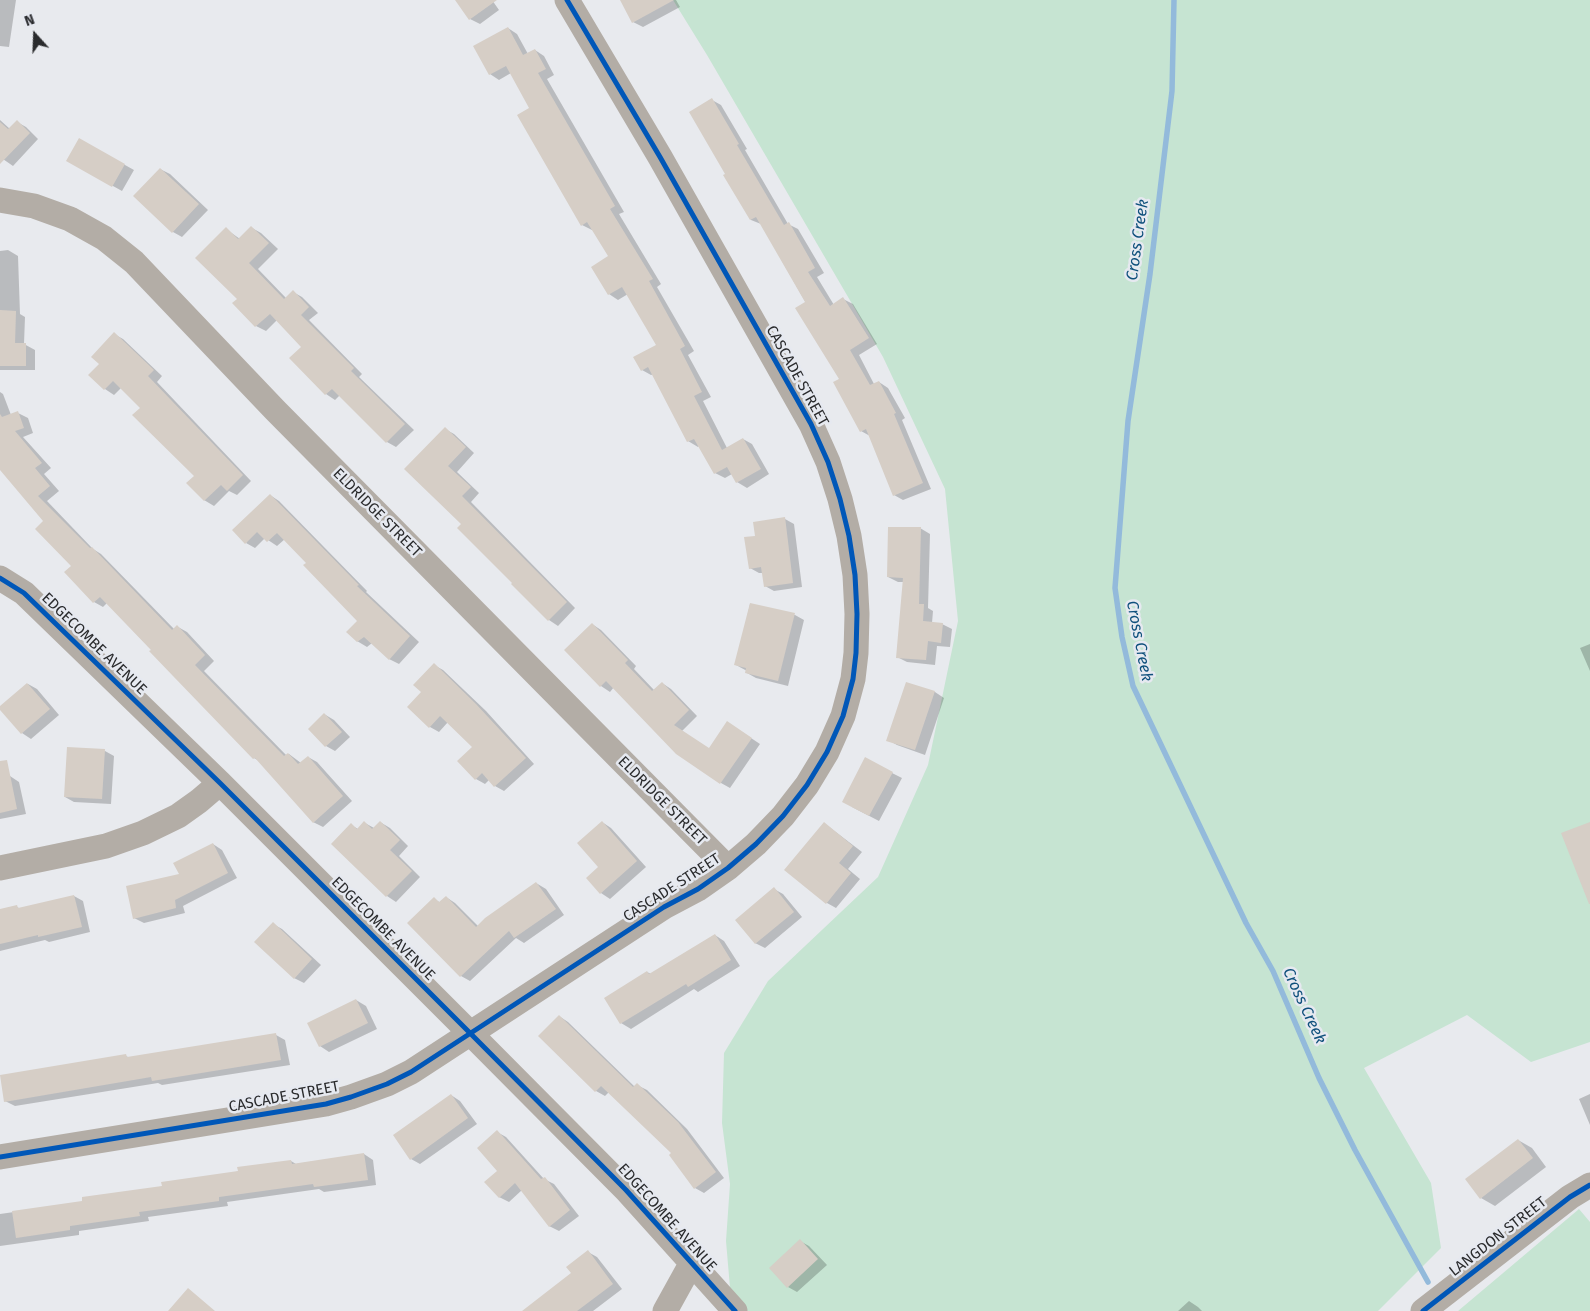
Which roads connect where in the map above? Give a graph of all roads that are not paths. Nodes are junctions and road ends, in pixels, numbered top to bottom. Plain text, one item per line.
1 (568, 0) edge
2 (0, 200) edge
3 (0, 578) edge
4 (220, 783) junction
5 (0, 868) edge
6 (728, 868) junction
7 (471, 1034) junction
8 (0, 1157) edge
9 (1590, 1185) edge
10 (692, 1264) junction
11 (665, 1311) edge
12 (735, 1311) edge
13 (1423, 1311) edge

1 - 6 street, CASCADE STREET
2 - 6 street, ELDRIDGE STREET
3 - 4 street, EDGECOMBE AVENUE
4 - 5 street
4 - 7 street, EDGECOMBE AVENUE
6 - 7 street, CASCADE STREET
7 - 8 street, CASCADE STREET
7 - 10 street, EDGECOMBE AVENUE
9 - 13 street, LANGDON STREET
10 - 11 street
10 - 12 street, EDGECOMBE AVENUE

